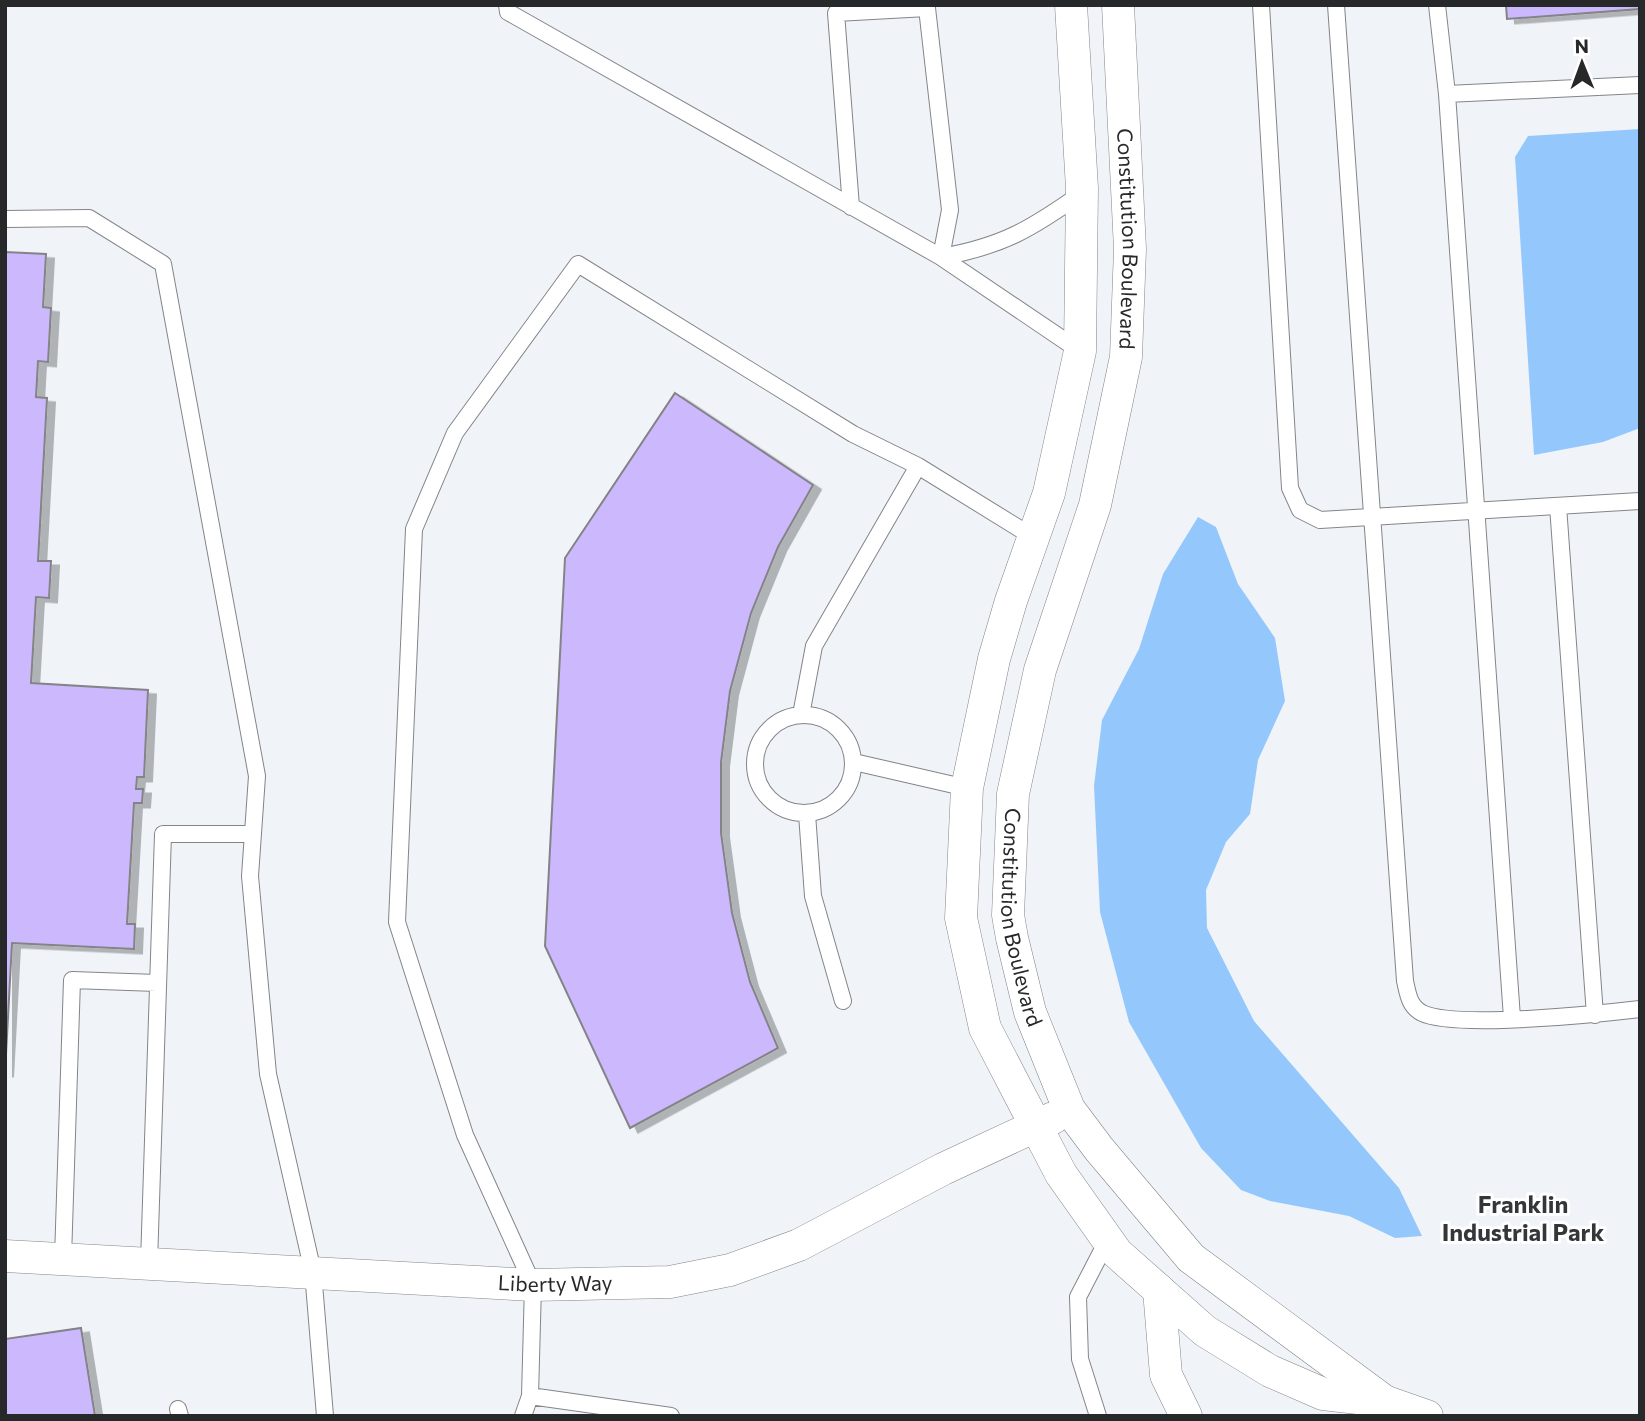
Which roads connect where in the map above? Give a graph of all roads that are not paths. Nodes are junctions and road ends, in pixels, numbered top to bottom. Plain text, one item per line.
1 (507, 5) edge
2 (1070, 5) edge
3 (1118, 5) edge
4 (1261, 5) edge
5 (1336, 5) edge
6 (1437, 5) edge
7 (1640, 85) edge
8 (1447, 94) junction
9 (1082, 194) junction
10 (851, 206) junction
11 (5, 219) edge
12 (941, 257) junction
13 (1080, 351) junction
14 (918, 466) junction
15 (1640, 501) edge
16 (1559, 506) junction
17 (1476, 510) junction
18 (1372, 517) junction
19 (1033, 537) junction
20 (801, 715) junction
21 (854, 762) junction
22 (967, 788) junction
23 (807, 814) junction
24 (253, 834) junction
25 (157, 983) junction
26 (842, 1000) dead end
27 (1640, 1009) edge
28 (1595, 1014) junction
29 (1512, 1018) junction
30 (1069, 1109) junction
31 (1035, 1128) junction
32 (1108, 1239) junction
33 (5, 1256) edge
34 (63, 1258) junction
35 (149, 1263) junction
36 (313, 1272) junction
37 (533, 1286) junction
38 (1158, 1290) junction
39 (530, 1396) junction
40 (1379, 1409) edge
41 (325, 1416) edge
42 (523, 1416) edge
43 (671, 1416) edge
44 (1098, 1416) edge
45 (1186, 1416) edge
46 (1427, 1416) edge

1 - 10 lane
2 - 9 street, Constitution Boulevard
3 - 30 street, Constitution Boulevard
4 - 18 lane
5 - 18 lane
6 - 8 lane
7 - 8 lane
8 - 17 lane
9 - 12 lane
9 - 13 street, Constitution Boulevard
10 - 12 lane
10 - 12 lane
11 - 24 lane
12 - 13 lane
13 - 19 street, Constitution Boulevard
14 - 19 lane
14 - 20 lane
14 - 37 lane
15 - 16 lane
16 - 17 lane
16 - 28 lane
17 - 18 lane
17 - 29 lane
18 - 29 lane
19 - 22 street, Constitution Boulevard
20 - 21 lane
20 - 23 lane
21 - 22 lane
21 - 23 lane
22 - 31 street, Constitution Boulevard
23 - 26 lane
24 - 25 lane
24 - 36 lane
25 - 34 lane
25 - 35 lane
27 - 28 lane
28 - 29 lane
30 - 31 street, Liberty Way
30 - 40 street, Constitution Boulevard
31 - 32 street, Constitution Boulevard
31 - 37 street, Liberty Way
32 - 38 street, Constitution Boulevard
32 - 44 lane
33 - 34 street, Liberty Way
34 - 35 street, Liberty Way
35 - 36 street, Liberty Way
36 - 37 street, Liberty Way
36 - 41 lane
37 - 39 lane
38 - 40 street, Constitution Boulevard
38 - 45 street
39 - 42 lane
39 - 43 lane
40 - 46 street, Constitution Boulevard

